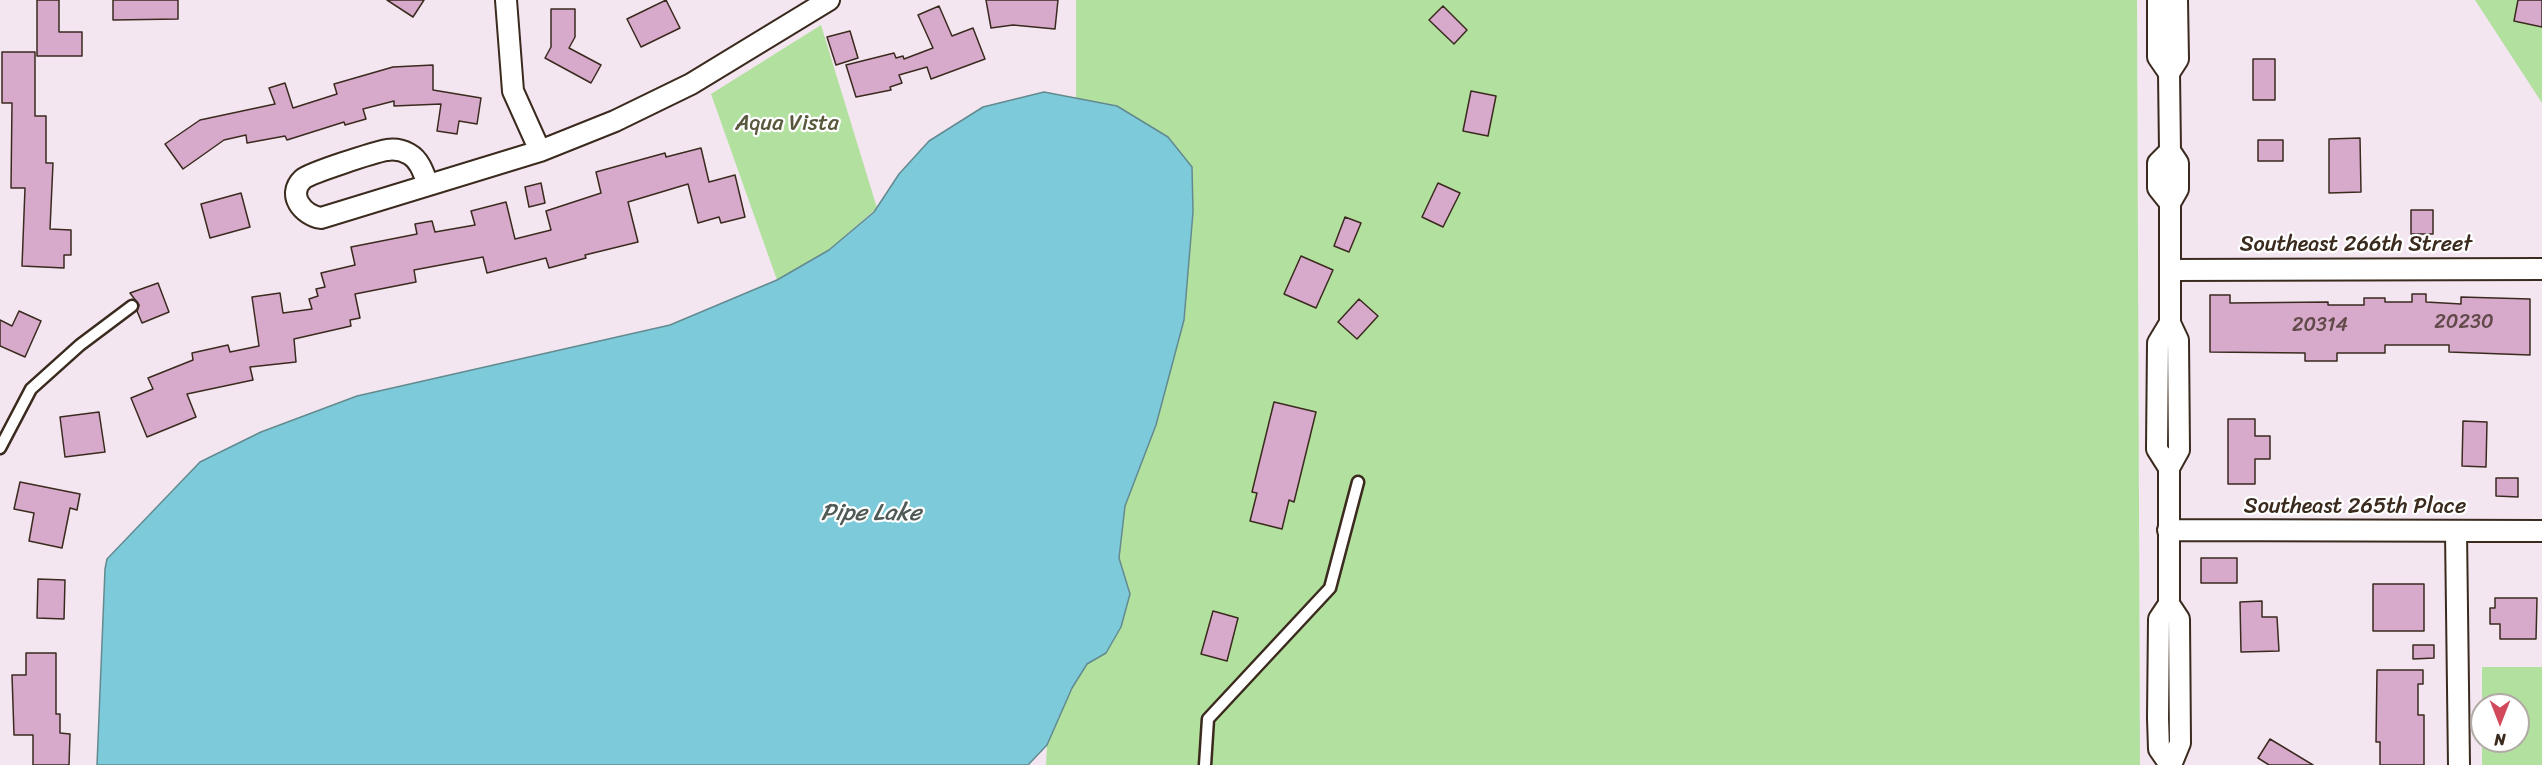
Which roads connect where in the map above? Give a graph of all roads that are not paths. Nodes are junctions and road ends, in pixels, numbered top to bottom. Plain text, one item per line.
1 (506, 0) edge
2 (829, 0) edge
3 (2158, 0) edge
4 (2178, 0) edge
5 (2169, 73) junction
6 (540, 151) junction
7 (428, 185) junction
8 (2542, 269) edge
9 (2170, 270) junction
10 (132, 306) dead end
11 (0, 448) edge
12 (1358, 482) dead end
13 (2168, 530) junction
14 (2456, 531) junction
15 (2542, 531) edge
16 (1205, 765) edge
17 (2170, 765) edge
18 (2459, 765) edge

1 - 6 street
2 - 6 street
3 - 5 street
4 - 5 street
5 - 9 street
6 - 7 street
7 - 7 street
8 - 9 street, Southeast 266th Street
9 - 13 street
10 - 11 lane
12 - 16 lane
13 - 14 street, Southeast 265th Place
13 - 17 street
14 - 15 street, Southeast 265th Place
14 - 18 street

